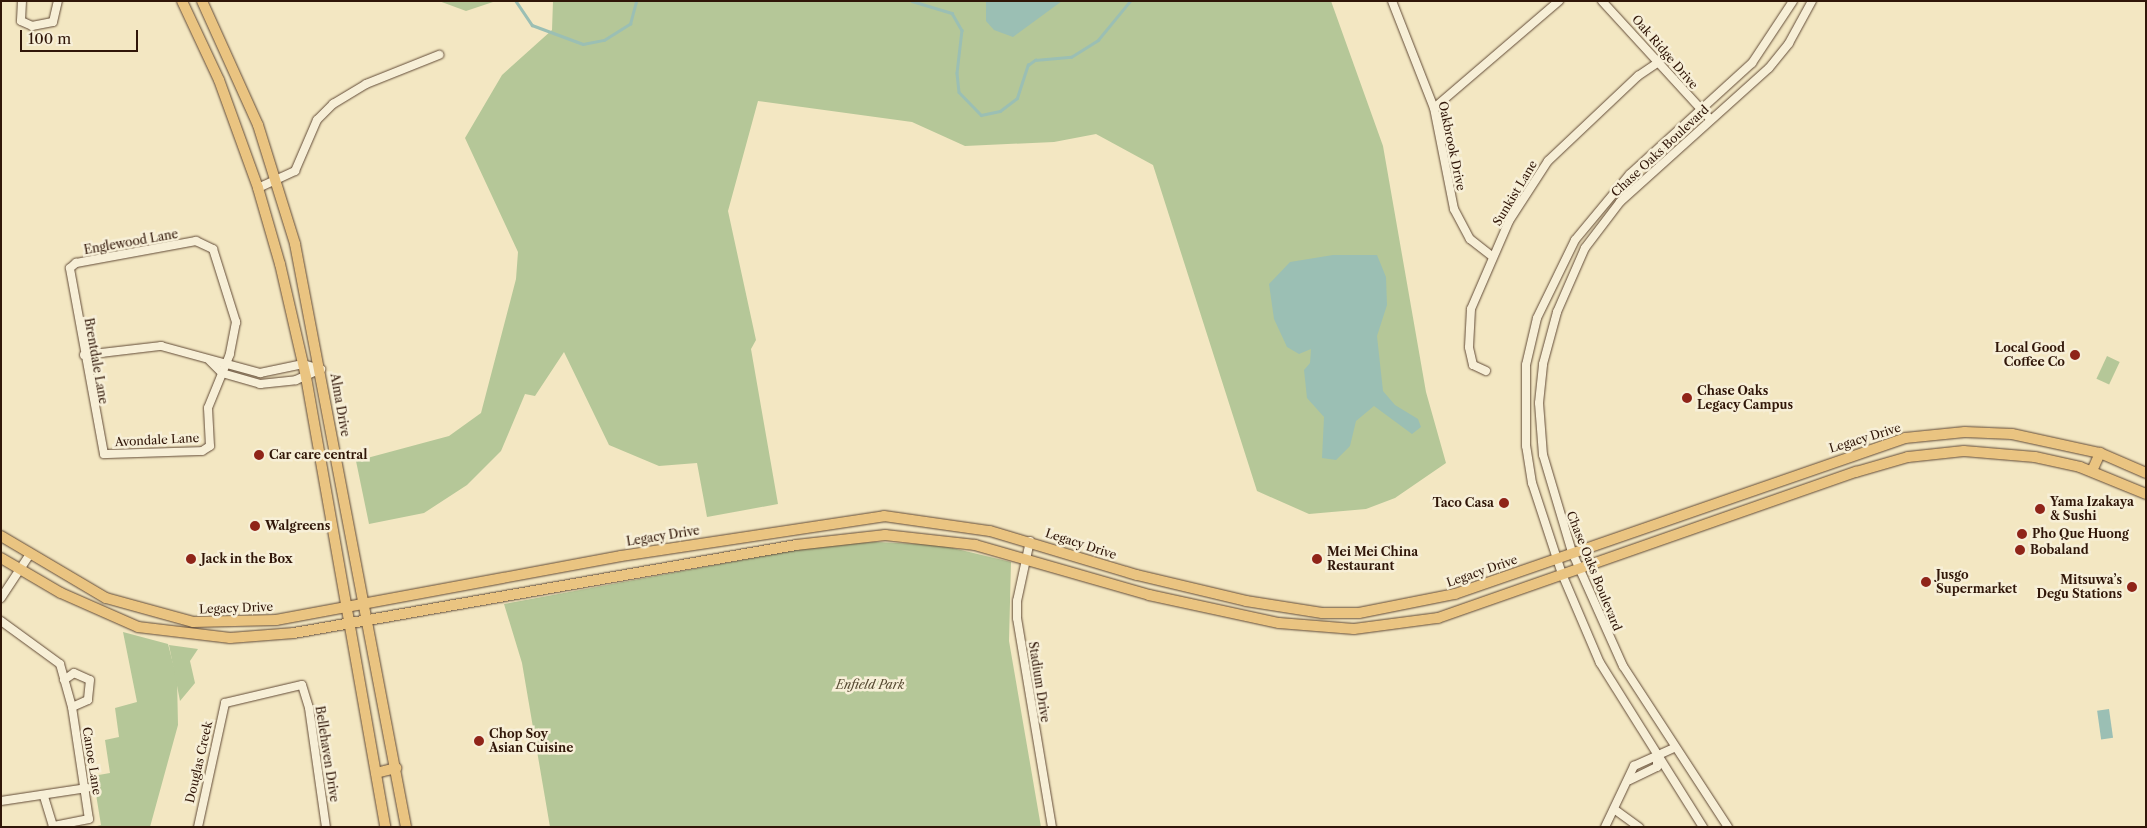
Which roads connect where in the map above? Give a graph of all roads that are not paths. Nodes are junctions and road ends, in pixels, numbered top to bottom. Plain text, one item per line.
1 (22, 1) edge
2 (58, 1) edge
3 (182, 1) edge
4 (202, 1) edge
5 (1392, 1) edge
6 (1560, 1) edge
7 (1602, 1) edge
8 (1793, 1) edge
9 (1812, 1) edge
10 (439, 55) dead end
11 (1659, 62) junction
12 (235, 72) junction
13 (219, 80) junction
14 (1434, 108) junction
15 (1700, 109) junction
16 (1710, 119) junction
17 (277, 181) junction
18 (258, 188) junction
19 (1575, 240) junction
20 (1585, 248) junction
21 (1493, 258) junction
22 (69, 272) joint
23 (84, 355) junction
24 (210, 361) junction
25 (227, 363) junction
26 (304, 364) junction
27 (321, 369) junction
28 (1486, 371) dead end
29 (222, 373) junction
30 (306, 377) junction
31 (1525, 435) junction
32 (1541, 435) junction
33 (1905, 438) junction
34 (2100, 453) junction
35 (104, 454) joint
36 (1908, 458) junction
37 (338, 469) junction
38 (322, 472) junction
39 (2092, 472) junction
40 (2146, 473) edge
41 (1775, 481) junction
42 (2146, 494) edge
43 (1782, 498) junction
44 (1, 536) edge
45 (1030, 541) junction
46 (1572, 552) junction
47 (30, 554) junction
48 (621, 556) junction
49 (1, 558) edge
50 (1556, 558) junction
51 (1026, 559) junction
52 (1579, 567) junction
53 (19, 569) junction
54 (626, 574) junction
55 (1562, 574) junction
56 (495, 578) junction
57 (498, 597) junction
58 (1, 598) edge
59 (1246, 601) junction
60 (366, 602) junction
61 (346, 605) junction
62 (1372, 612) junction
63 (1241, 615) junction
64 (368, 620) junction
65 (1, 621) edge
66 (193, 622) junction
67 (349, 624) junction
68 (1372, 628) junction
69 (190, 636) junction
70 (64, 680) junction
71 (225, 703) joint
72 (72, 707) junction
73 (1674, 748) junction
74 (1658, 758) junction
75 (396, 768) junction
76 (376, 773) junction
77 (1630, 780) junction
78 (87, 788) junction
79 (1, 791) edge
80 (44, 796) junction
81 (2, 801) edge
82 (1614, 809) junction
83 (198, 827) edge
84 (326, 827) edge
85 (385, 827) edge
86 (406, 827) edge
87 (1052, 827) edge
88 (1605, 827) edge
89 (1639, 827) edge
90 (1703, 827) edge
91 (1728, 827) edge

1 - 2 street
3 - 13 main road
4 - 12 main road, Alma Drive
5 - 14 street, Oakbrook Drive
6 - 14 street
7 - 11 street, Oak Ridge Drive
8 - 15 street, Chase Oaks Boulevard
9 - 16 street, Chase Oaks Boulevard
10 - 17 street
11 - 15 street, Oak Ridge Drive
11 - 21 street, Sunkist Lane
12 - 13 main road
12 - 17 main road, Alma Drive
13 - 18 main road
14 - 21 street, Oakbrook Drive
15 - 16 street, Oak Ridge Drive
15 - 19 street, Chase Oaks Boulevard
16 - 20 street, Chase Oaks Boulevard
17 - 18 street
17 - 27 main road, Alma Drive
18 - 26 main road
19 - 20 street
19 - 31 street, Chase Oaks Boulevard
20 - 32 street, Chase Oaks Boulevard
21 - 28 street, Sunkist Lane
22 - 23 street, Brentdale Lane
22 - 25 street, Englewood Lane
23 - 24 street
23 - 35 street, Brentdale Lane
24 - 25 street
24 - 29 street
25 - 26 street
25 - 29 street
26 - 27 street
26 - 30 main road
27 - 30 street
27 - 37 main road, Alma Drive
29 - 30 street
29 - 35 street, Avondale Lane
30 - 38 main road
31 - 32 street
31 - 50 street, Chase Oaks Boulevard
32 - 46 street, Chase Oaks Boulevard
33 - 34 main road, Legacy Drive
33 - 36 main road
33 - 41 main road, Legacy Drive
34 - 39 main road
34 - 40 main road, Legacy Drive
36 - 39 main road
36 - 43 main road
37 - 38 main road
37 - 60 main road, Alma Drive
38 - 61 main road
39 - 42 main road
41 - 43 main road
41 - 46 main road, Legacy Drive
43 - 52 main road
44 - 47 main road, Legacy Drive
45 - 48 main road, Legacy Drive
45 - 51 street, Stadium Drive
45 - 59 main road, Legacy Drive
46 - 50 main road, Legacy Drive
46 - 52 street, Chase Oaks Boulevard
47 - 53 street
47 - 66 main road, Legacy Drive
48 - 54 main road
48 - 56 main road, Legacy Drive
49 - 53 main road
50 - 55 street, Chase Oaks Boulevard
50 - 62 main road, Legacy Drive
51 - 54 main road
51 - 63 main road
51 - 87 street, Stadium Drive
52 - 55 main road
52 - 73 street, Chase Oaks Boulevard
53 - 58 street
53 - 69 main road
54 - 57 main road
55 - 68 main road
55 - 74 street, Chase Oaks Boulevard
56 - 57 main road
56 - 60 main road, Legacy Drive
57 - 64 main road
59 - 62 main road, Legacy Drive
59 - 63 main road
60 - 61 main road, Legacy Drive
60 - 64 main road, Alma Drive
61 - 66 main road, Legacy Drive
61 - 67 main road
62 - 68 main road
63 - 68 main road
64 - 67 main road
64 - 75 main road, Alma Drive
65 - 70 street, Canoe Lane
66 - 69 main road
67 - 69 main road
67 - 76 main road
70 - 72 street, Canoe Lane
70 - 72 street
71 - 83 street, Douglas Creek
71 - 84 street, Bellehaven Drive
72 - 78 street, Canoe Lane
73 - 74 street
73 - 91 street, Chase Oaks Boulevard
74 - 77 street
74 - 77 street
74 - 90 street, Chase Oaks Boulevard
75 - 76 main road
75 - 86 main road, Alma Drive
76 - 85 main road
77 - 82 street
78 - 80 street
78 - 80 street, Canoe Lane
79 - 81 street
80 - 81 street
82 - 88 street
82 - 89 street

